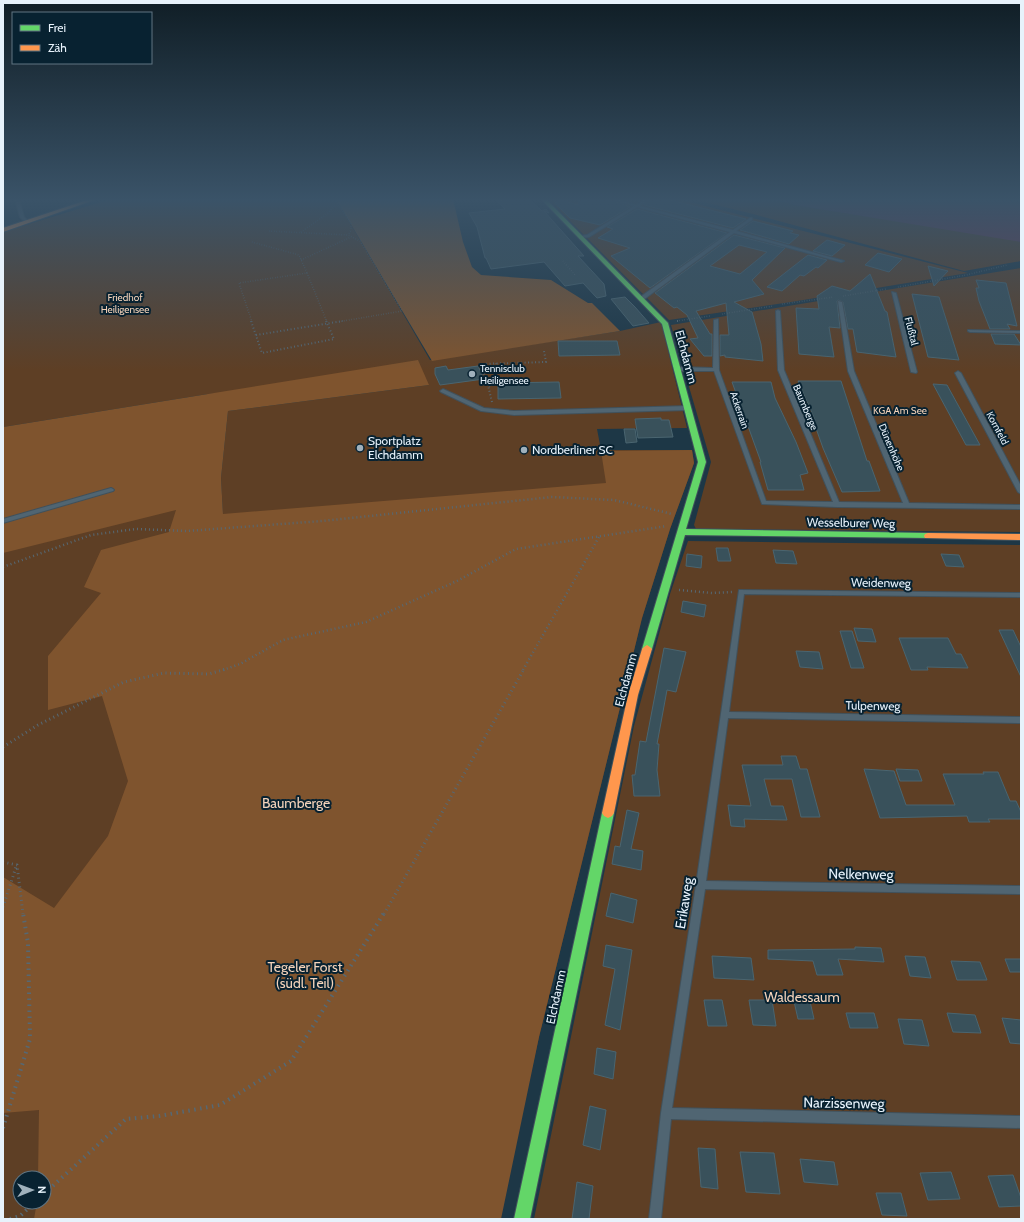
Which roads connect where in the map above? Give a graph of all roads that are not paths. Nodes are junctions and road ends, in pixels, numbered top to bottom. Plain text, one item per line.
1 (599, 256) edge
2 (700, 256) edge
3 (823, 256) edge
4 (842, 261) dead end
5 (894, 293) dead end
6 (641, 299) junction
7 (840, 302) dead end
8 (778, 311) dead end
9 (716, 320) dead end
10 (970, 331) dead end
11 (1021, 332) edge
12 (677, 369) junction
13 (716, 370) junction
14 (914, 372) dead end
15 (958, 373) dead end
16 (443, 391) dead end
17 (688, 408) junction
18 (111, 490) dead end
19 (1021, 492) edge
20 (837, 505) junction
21 (907, 506) junction
22 (1021, 507) edge
23 (3, 521) edge
24 (681, 532) junction
25 (1021, 537) edge
26 (741, 592) joint
27 (1021, 595) edge
28 (724, 716) junction
29 (1021, 720) edge
30 (701, 885) junction
31 (1021, 890) edge
32 (666, 1113) junction
33 (1021, 1122) edge
34 (522, 1219) edge
35 (655, 1219) edge

1 - 6 street, Elchdamm
2 - 6 lane
3 - 4 lane
5 - 14 lane, Flußtal
6 - 12 street, Elchdamm
7 - 21 lane, Dünenhöhe
8 - 20 lane, Baumberge
9 - 13 lane, Ackerrain
10 - 11 lane
12 - 13 lane
12 - 17 street, Elchdamm
13 - 20 lane, Ackerrain
15 - 19 lane, Kornfeld
16 - 17 lane
17 - 24 street, Elchdamm
18 - 23 lane
20 - 21 lane
21 - 22 lane
24 - 25 street, Wesselburer Weg
24 - 34 street, Elchdamm
26 - 27 lane, Weidenweg
26 - 28 lane, Erikaweg
28 - 29 lane, Tulpenweg
28 - 30 lane, Erikaweg
30 - 31 lane, Nelkenweg
30 - 32 lane, Erikaweg
32 - 33 lane, Narzissenweg
32 - 35 lane, Erikaweg

